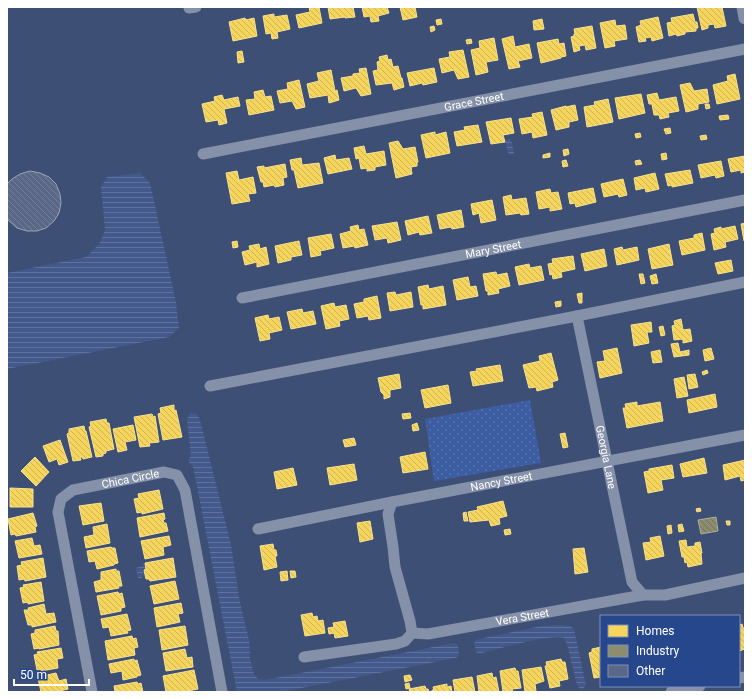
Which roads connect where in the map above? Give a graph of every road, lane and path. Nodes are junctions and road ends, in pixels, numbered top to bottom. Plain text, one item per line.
1 (743, 7) edge
2 (745, 18) edge
3 (745, 49) edge
4 (203, 154) dead end
5 (745, 200) edge
6 (745, 282) edge
7 (242, 298) dead end
8 (577, 316) junction
9 (210, 386) dead end
10 (745, 435) edge
11 (608, 461) junction
12 (392, 502) junction
13 (258, 529) dead end
14 (745, 578) edge
15 (643, 595) junction
16 (412, 633) junction
17 (304, 657) dead end
18 (695, 687) edge
19 (92, 692) edge
20 (222, 692) edge
21 (671, 692) edge

1 - 2 street
3 - 4 street, Grace Street
5 - 7 street, Mary Street
6 - 8 street
8 - 9 street
8 - 11 street, Georgia Lane
10 - 11 street, Nancy Street
11 - 12 street, Nancy Street
11 - 15 street, Georgia Lane
12 - 13 street, Nancy Street
12 - 16 street
14 - 15 street, Vera Street
15 - 16 street, Vera Street
16 - 17 street
18 - 21 street
19 - 20 street, Chica Circle

